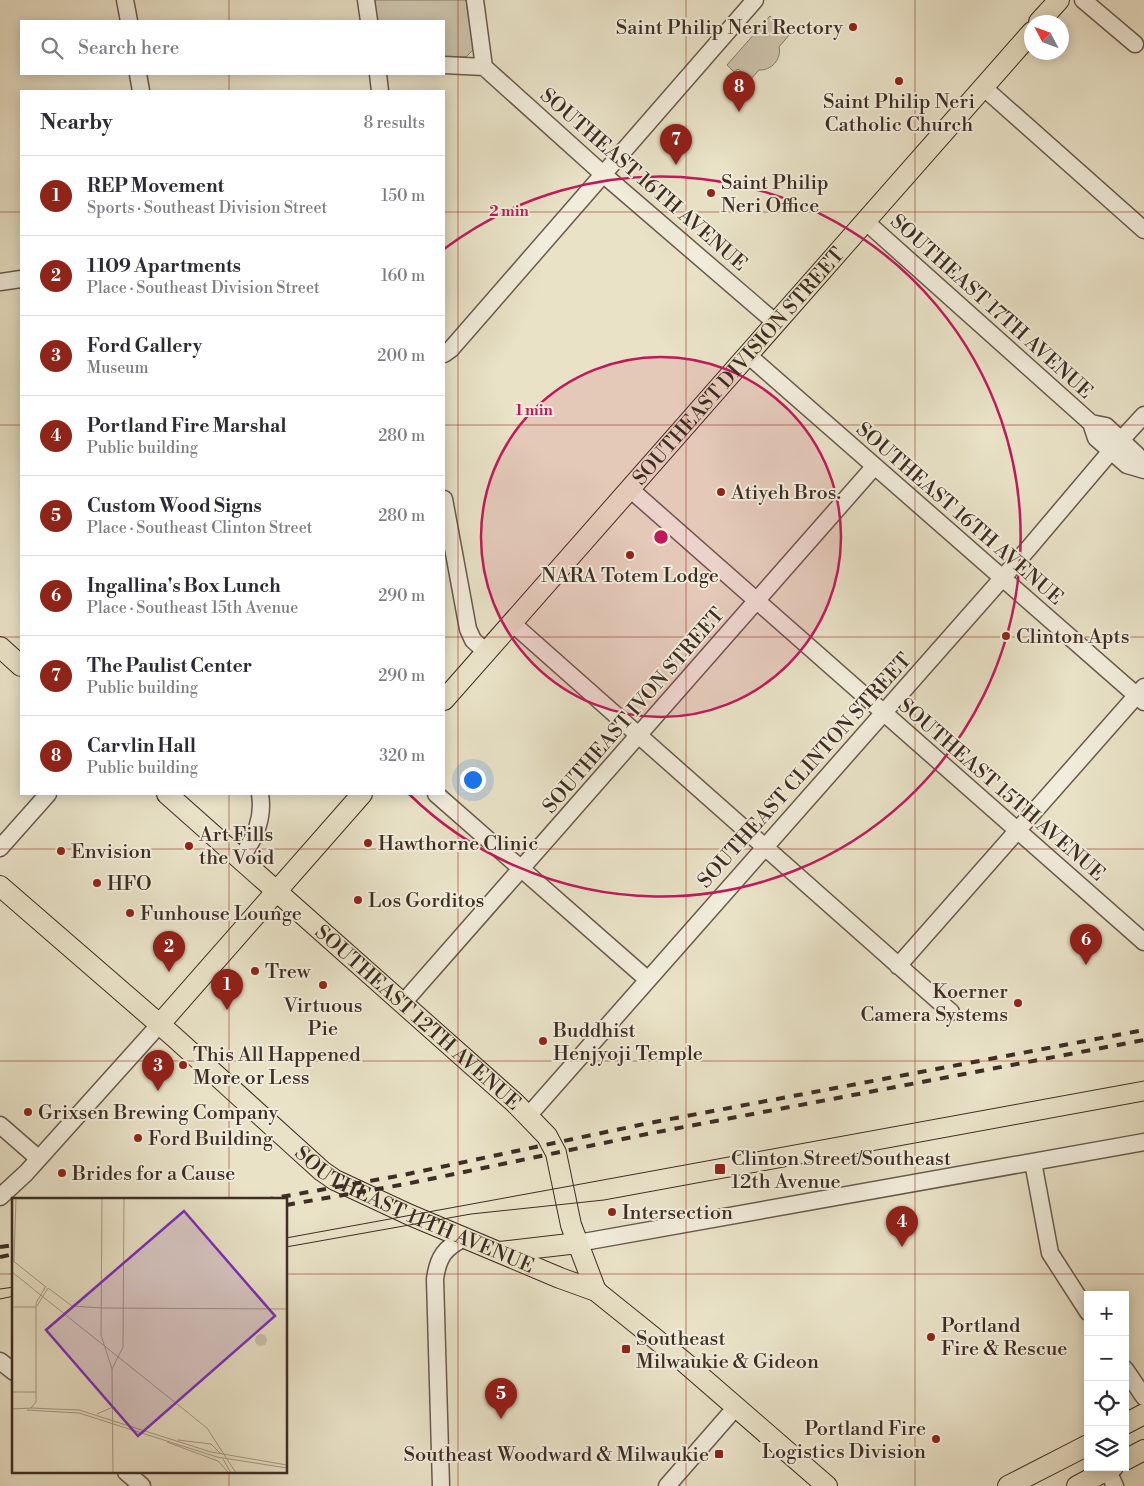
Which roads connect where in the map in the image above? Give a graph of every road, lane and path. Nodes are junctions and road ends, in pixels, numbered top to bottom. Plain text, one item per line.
1 (125, 0) edge
2 (366, 0) edge
3 (475, 0) edge
4 (755, 0) edge
5 (1059, 0) edge
6 (1083, 0) edge
7 (1046, 15) edge
8 (128, 20) edge
9 (369, 20) edge
10 (1024, 41) edge
11 (1135, 44) dead end
12 (445, 65) edge
13 (484, 67) junction
14 (138, 75) edge
15 (378, 75) edge
16 (983, 87) junction
17 (141, 90) edge
18 (380, 90) edge
19 (604, 175) junction
20 (865, 221) junction
21 (1144, 230) edge
22 (20, 279) edge
23 (0, 282) edge
24 (776, 323) junction
25 (445, 353) edge
26 (748, 354) junction
27 (1144, 415) edge
28 (1116, 446) junction
29 (874, 467) junction
30 (1144, 469) edge
31 (630, 489) junction
32 (445, 504) edge
33 (1002, 578) junction
34 (757, 600) junction
35 (512, 623) junction
36 (0, 648) edge
37 (486, 652) junction
38 (20, 665) edge
39 (1142, 694) edge
40 (445, 699) edge
41 (884, 713) junction
42 (639, 735) junction
43 (47, 795) edge
44 (168, 795) edge
45 (260, 795) edge
46 (361, 795) edge
47 (437, 795) edge
48 (1017, 830) junction
49 (765, 846) junction
50 (0, 848) edge
51 (240, 858) junction
52 (522, 869) junction
53 (0, 886) edge
54 (277, 890) junction
55 (1144, 942) edge
56 (898, 966) junction
57 (648, 980) junction
58 (403, 1003) junction
59 (951, 1012) dead end
60 (160, 1025) junction
61 (528, 1116) junction
62 (0, 1125) edge
63 (1144, 1142) edge
64 (38, 1158) junction
65 (1033, 1162) junction
66 (0, 1197) edge
67 (465, 1238) junction
68 (578, 1243) junction
69 (498, 1252) junction
70 (596, 1291) junction
71 (1084, 1306) edge
72 (0, 1361) edge
73 (12, 1370) edge
74 (1129, 1375) edge
75 (1144, 1397) edge
76 (736, 1407) junction
77 (1144, 1414) edge
78 (1129, 1422) edge
79 (1084, 1447) edge
80 (1144, 1450) edge
81 (1129, 1458) edge
82 (1110, 1473) edge
83 (128, 1474) edge
84 (142, 1486) edge
85 (441, 1486) edge
86 (667, 1486) edge
87 (827, 1486) edge
88 (1008, 1486) edge
89 (1077, 1486) edge

1 - 8 street
2 - 9 street
3 - 13 street
4 - 19 street
5 - 7 main road
6 - 11 street
10 - 16 main road, SOUTHEAST DIVISION STREET
12 - 13 street
13 - 19 street, SOUTHEAST 16TH AVENUE
14 - 17 street
15 - 18 street
16 - 20 main road, SOUTHEAST DIVISION STREET
16 - 21 street
19 - 24 street, SOUTHEAST 16TH AVENUE
19 - 25 street
20 - 24 main road, SOUTHEAST DIVISION STREET
20 - 28 street, SOUTHEAST 17TH AVENUE
22 - 23 street
24 - 26 main road, SOUTHEAST DIVISION STREET
26 - 29 street, SOUTHEAST 16TH AVENUE
26 - 31 main road, SOUTHEAST DIVISION STREET
27 - 28 street, SOUTHEAST CLINTON STREET
28 - 30 street, SOUTHEAST 17TH AVENUE
28 - 33 street, SOUTHEAST CLINTON STREET
29 - 33 street, SOUTHEAST 16TH AVENUE
29 - 34 street, SOUTHEAST IVON STREET
31 - 34 street, SOUTHEAST 15TH AVENUE
31 - 35 main road, SOUTHEAST DIVISION STREET
32 - 37 street
33 - 39 street, SOUTHEAST 16TH AVENUE
33 - 41 street, SOUTHEAST CLINTON STREET
34 - 41 street, SOUTHEAST 15TH AVENUE
34 - 42 street, SOUTHEAST IVON STREET
35 - 37 main road, SOUTHEAST DIVISION STREET
35 - 42 street
36 - 38 main road
37 - 40 main road, SOUTHEAST DIVISION STREET
39 - 48 street
41 - 48 street, SOUTHEAST 15TH AVENUE
41 - 49 street, SOUTHEAST CLINTON STREET
42 - 49 street
42 - 52 street, SOUTHEAST IVON STREET
43 - 50 street
44 - 51 main road, SOUTHEAST 12TH AVENUE
45 - 51 street
46 - 54 main road
47 - 52 street
48 - 55 street, SOUTHEAST 15TH AVENUE
48 - 56 street
49 - 56 street
49 - 57 street, SOUTHEAST CLINTON STREET
51 - 54 main road, SOUTHEAST 12TH AVENUE
52 - 57 street
52 - 58 street, SOUTHEAST IVON STREET
53 - 60 main road, SOUTHEAST 11TH AVENUE
54 - 58 main road, SOUTHEAST 12TH AVENUE
54 - 60 main road
56 - 59 street
57 - 61 street, SOUTHEAST CLINTON STREET
58 - 61 main road, SOUTHEAST 12TH AVENUE
60 - 64 street
60 - 67 main road, SOUTHEAST 11TH AVENUE
61 - 68 main road, SOUTHEAST 12TH AVENUE
62 - 64 street
63 - 65 street
64 - 66 street
65 - 68 street
65 - 71 street
67 - 69 main road, SOUTHEAST 11TH AVENUE
67 - 85 street
68 - 69 main road
68 - 70 main road, SOUTHEAST 12TH AVENUE
69 - 70 main road, SOUTHEAST 11TH AVENUE
70 - 76 main road
72 - 73 street
74 - 75 street
76 - 86 street
76 - 87 main road
77 - 78 main road
79 - 88 main road
80 - 81 main road
82 - 89 main road
83 - 84 street

